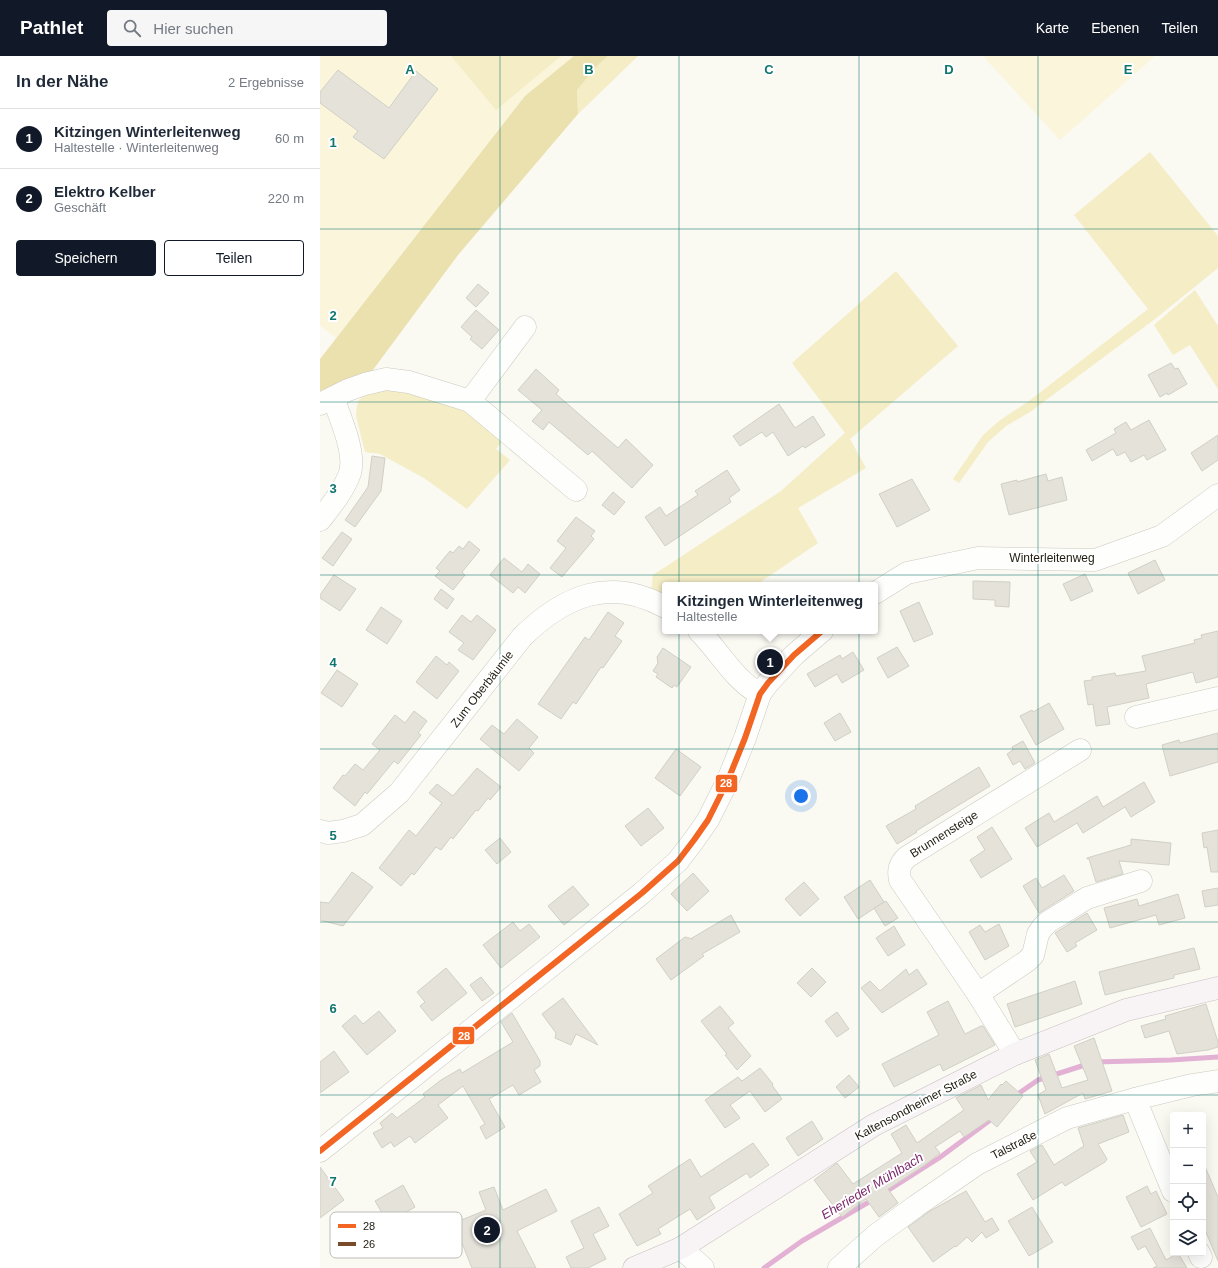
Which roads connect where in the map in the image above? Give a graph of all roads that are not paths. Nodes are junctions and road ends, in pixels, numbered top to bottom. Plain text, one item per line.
1 (525, 327) dead end
2 (470, 400) junction
3 (326, 401) edge
4 (576, 490) dead end
5 (1218, 495) edge
6 (320, 520) edge
7 (878, 591) edge
8 (662, 606) edge
9 (702, 634) edge
10 (818, 634) edge
11 (760, 694) junction
12 (1218, 698) edge
13 (1136, 717) dead end
14 (1080, 750) dead end
15 (320, 831) edge
16 (1141, 881) dead end
17 (1218, 988) edge
18 (978, 994) junction
19 (1015, 1054) junction
20 (1218, 1081) edge
21 (1135, 1099) junction
22 (320, 1150) edge
23 (1170, 1184) edge
24 (681, 1248) junction
25 (634, 1268) edge
26 (703, 1268) edge
27 (839, 1268) edge

1 - 2 street
2 - 3 street
2 - 4 street
3 - 6 street
5 - 7 street, Winterleitenweg
8 - 15 street, Zum Oberbäumle
9 - 11 street
10 - 11 street
11 - 22 street
12 - 13 street
14 - 18 street, Brunnensteige
16 - 18 street
17 - 19 main road, Kaltensondheimer Straße
18 - 19 street, Brunnensteige
19 - 24 main road, Kaltensondheimer Straße
20 - 21 street, Talstraße
21 - 23 street
21 - 27 street, Talstraße
24 - 25 main road, Kaltensondheimer Straße
24 - 26 street

